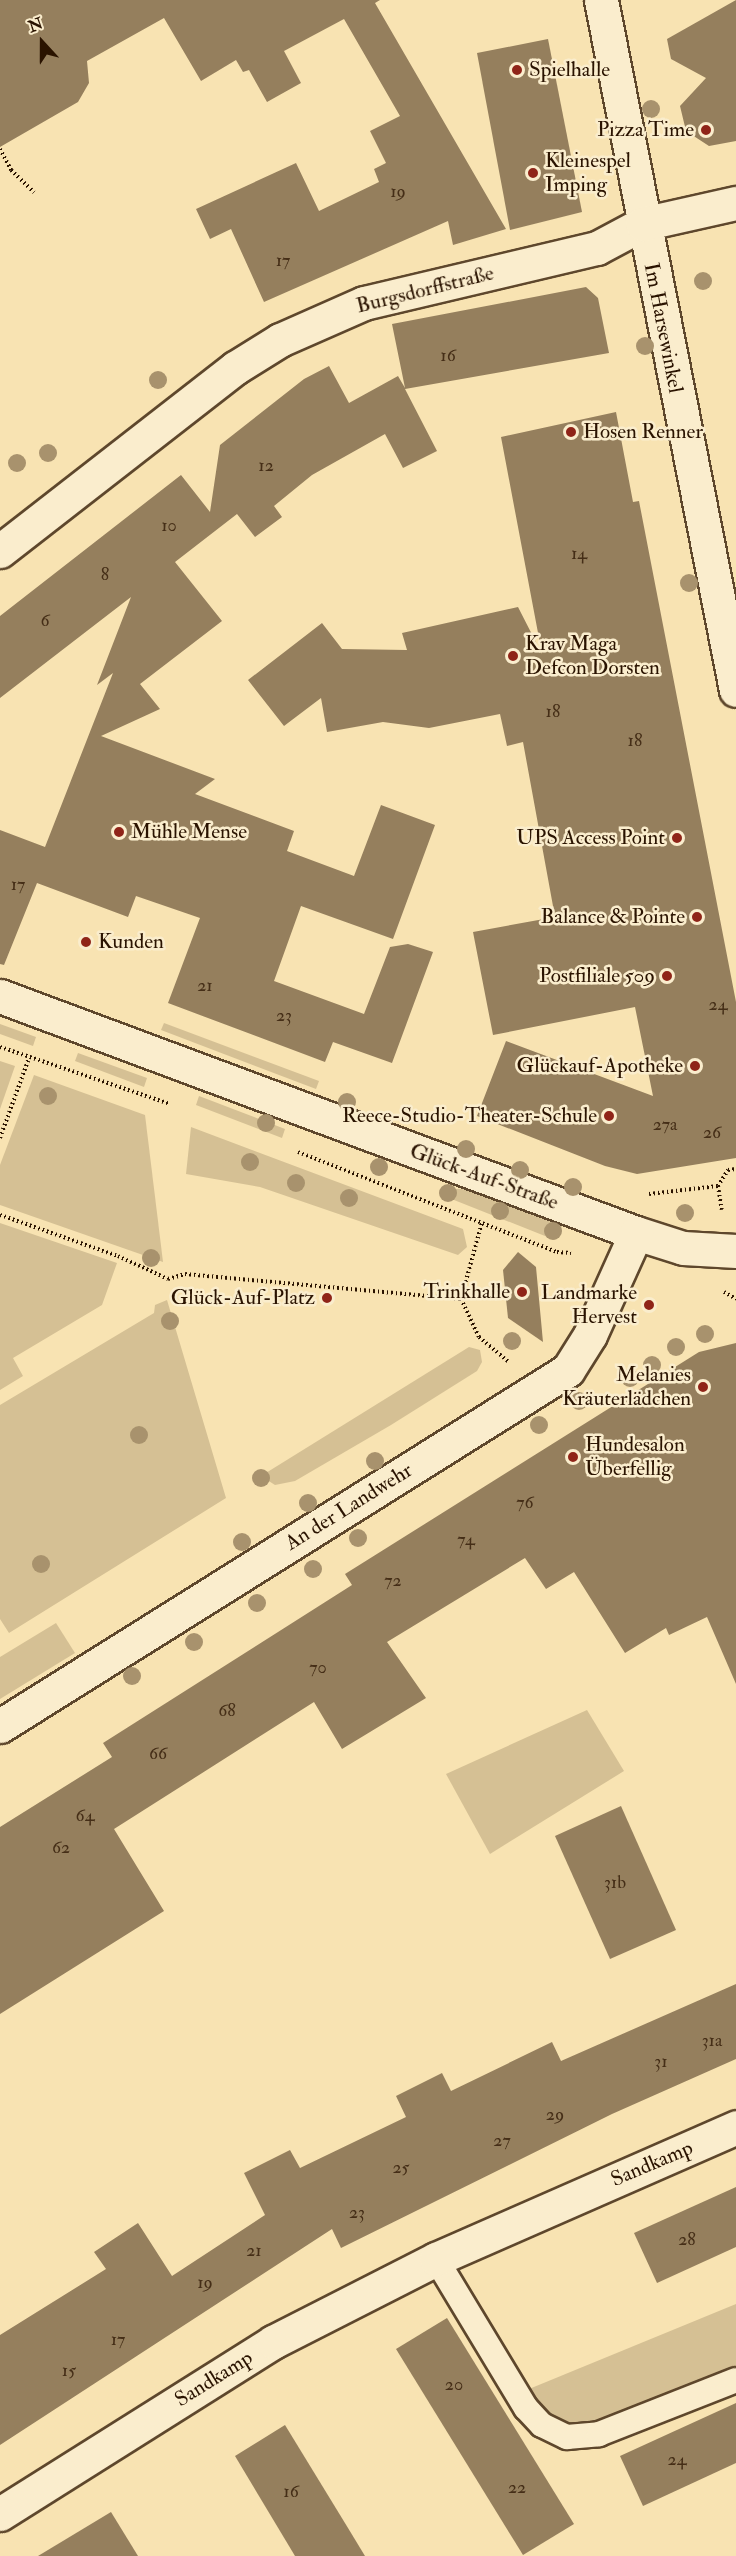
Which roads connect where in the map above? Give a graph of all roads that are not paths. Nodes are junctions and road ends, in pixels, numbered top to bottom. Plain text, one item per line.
1 (601, 0) edge
2 (736, 203) edge
3 (642, 224) junction
4 (0, 551) edge
5 (736, 690) edge
6 (0, 996) edge
7 (636, 1233) junction
8 (736, 1251) edge
9 (0, 1726) edge
10 (736, 2127) edge
11 (436, 2259) junction
12 (736, 2380) edge
13 (0, 2514) edge

1 - 3 street, Im Harsewinkel
2 - 3 street, Burgsdorffstraße
3 - 4 street, Burgsdorffstraße
3 - 5 street, Im Harsewinkel
6 - 7 street, Glück-Auf-Straße
7 - 8 street, Glück-Auf-Straße
7 - 9 street, An der Landwehr
10 - 11 street, Sandkamp
11 - 12 lane
11 - 13 street, Sandkamp

